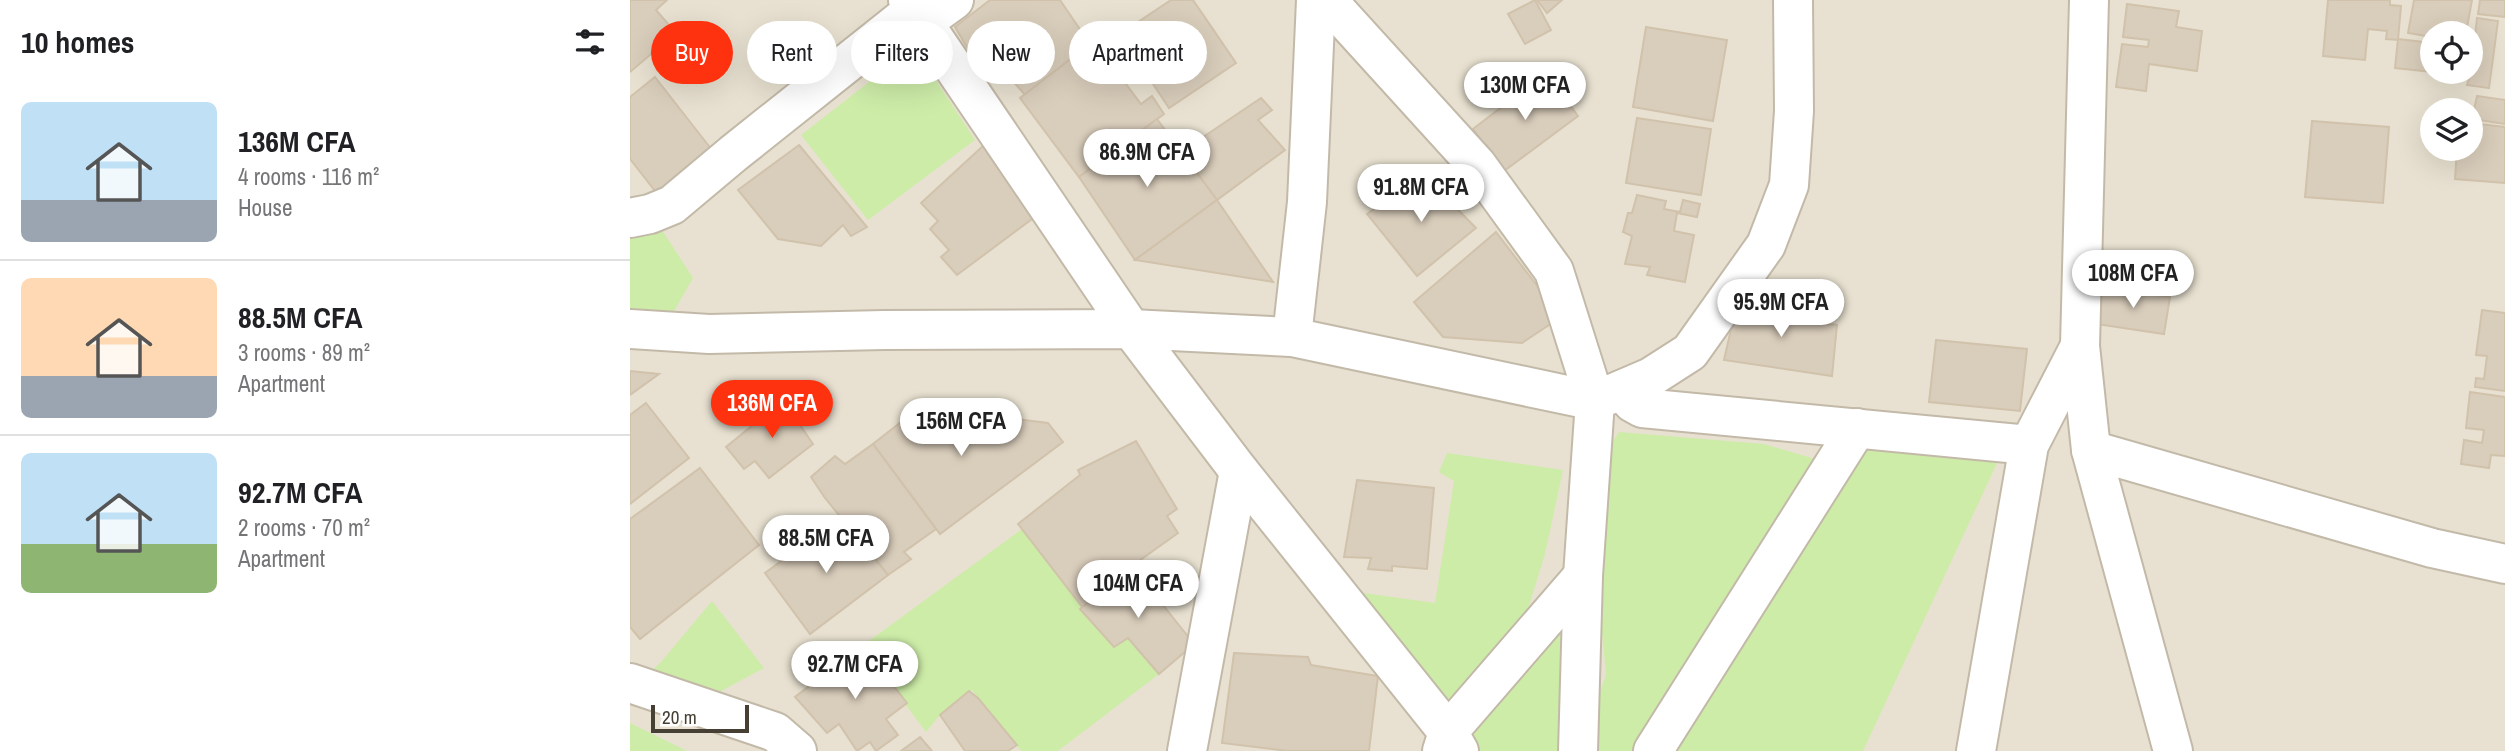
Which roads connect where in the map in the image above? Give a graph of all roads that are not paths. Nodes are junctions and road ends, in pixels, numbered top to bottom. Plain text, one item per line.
1 (1316, 0) edge
2 (1326, 0) edge
3 (1793, 0) edge
4 (2089, 0) edge
5 (925, 8) edge
6 (630, 218) edge
7 (630, 329) edge
8 (1131, 329) junction
9 (1292, 337) junction
10 (2080, 345) junction
11 (1608, 395) junction
12 (1857, 428) junction
13 (2029, 445) junction
14 (2091, 450) junction
15 (1239, 471) junction
16 (2505, 564) edge
17 (1583, 576) junction
18 (630, 683) edge
19 (1450, 745) edge
20 (797, 751) edge
21 (1187, 751) edge
22 (1578, 751) edge
23 (1653, 751) edge
24 (1976, 751) edge
25 (2174, 751) edge

1 - 9 street
2 - 11 street
3 - 11 street
4 - 10 street
5 - 6 street
5 - 8 street
7 - 8 street
8 - 9 street
8 - 15 street
9 - 11 street
10 - 13 street
10 - 14 street
11 - 12 street
11 - 17 street
12 - 13 street
12 - 23 street
13 - 24 street
14 - 16 street
14 - 25 street
15 - 19 street
15 - 21 street
17 - 19 street
17 - 22 street
18 - 20 street

